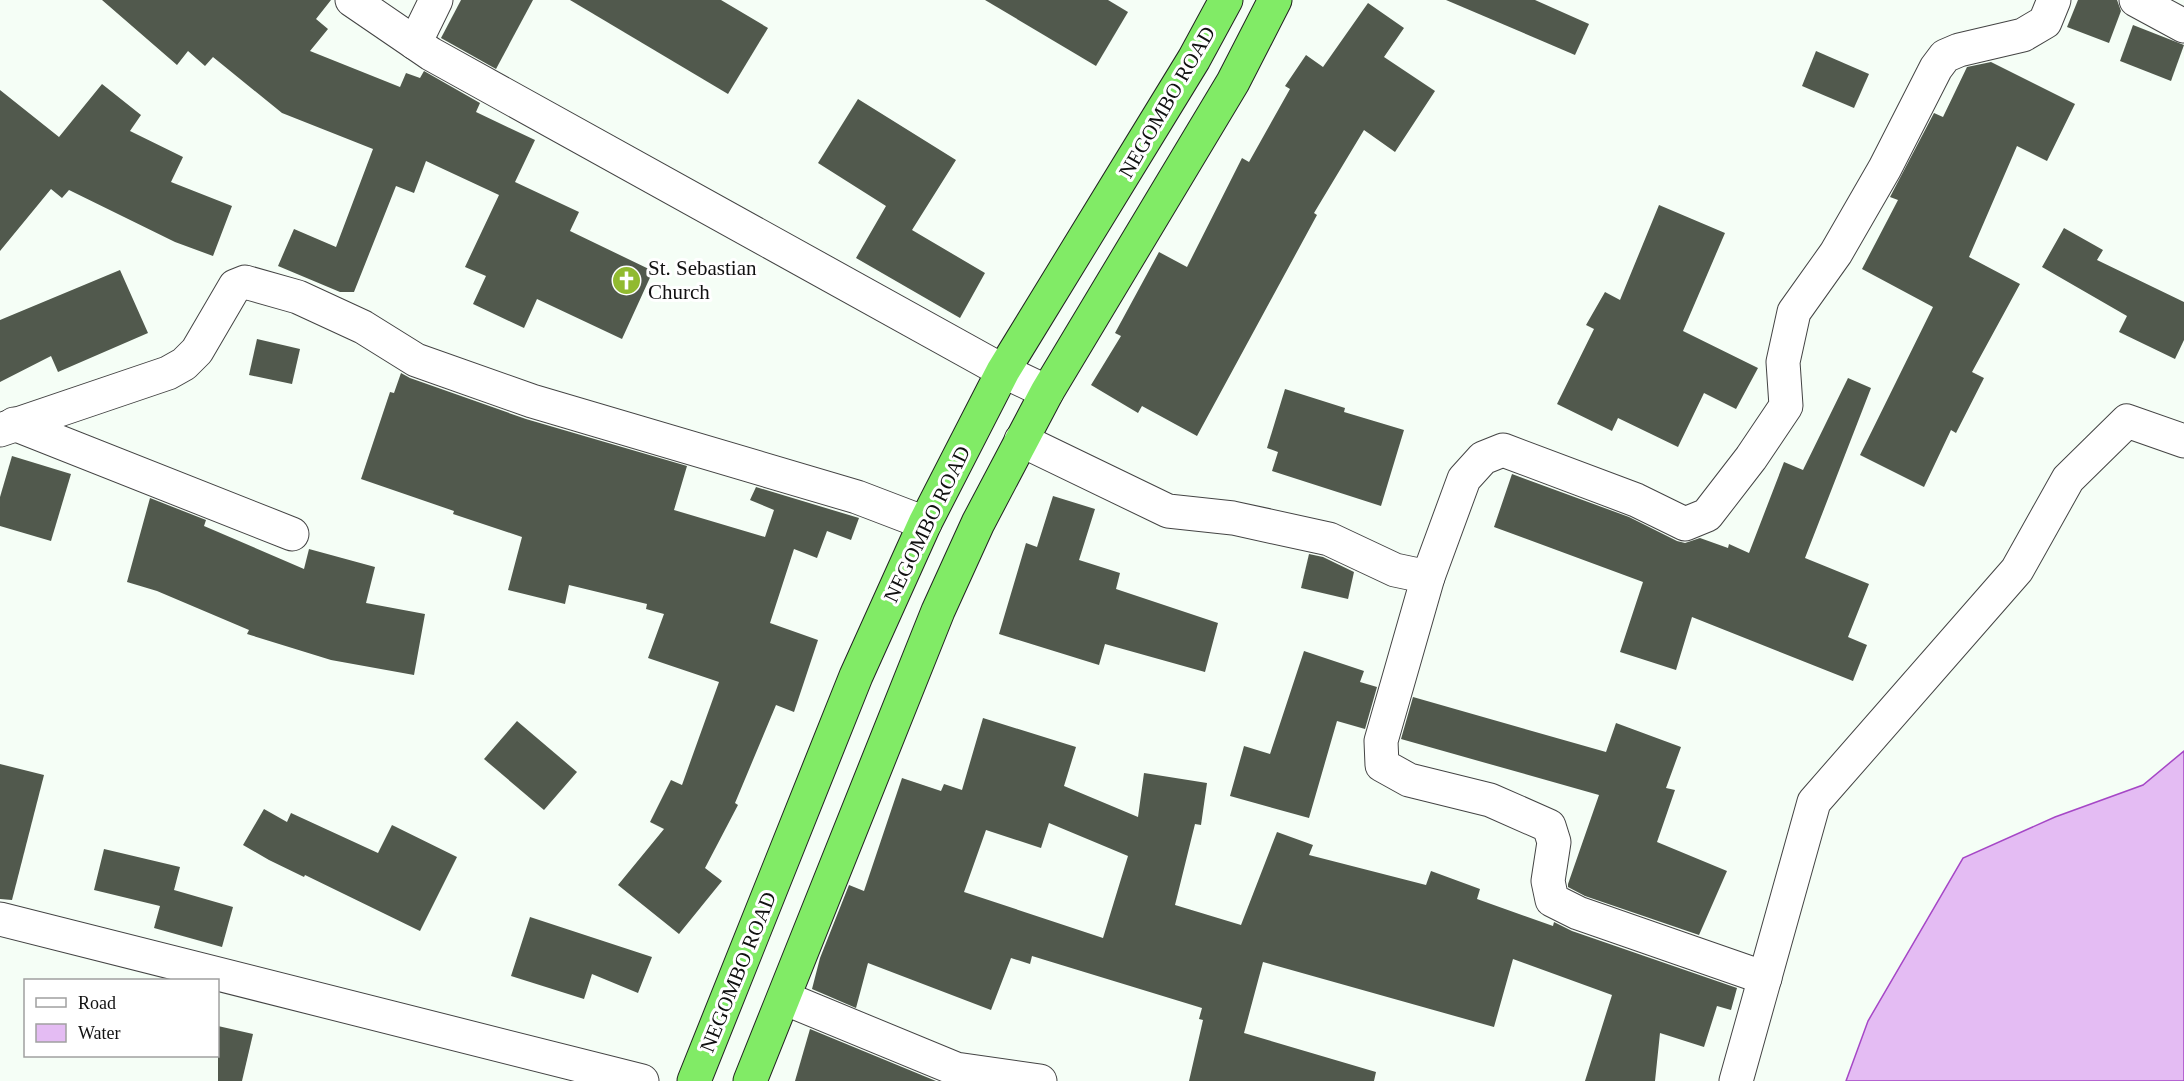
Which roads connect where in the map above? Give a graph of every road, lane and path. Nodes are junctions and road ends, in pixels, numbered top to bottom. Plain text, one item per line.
1 (352, 0) edge
2 (436, 0) edge
3 (1226, 0) edge
4 (1275, 0) edge
5 (2054, 0) edge
6 (2136, 0) edge
7 (2184, 26) edge
8 (415, 43) junction
9 (1003, 371) junction
10 (1047, 392) junction
11 (7, 427) edge
12 (1021, 440) junction
13 (2184, 441) edge
14 (925, 523) junction
15 (292, 534) dead end
16 (1428, 577) junction
17 (0, 919) edge
18 (1765, 978) junction
19 (784, 998) junction
20 (642, 1081) edge
21 (694, 1081) edge
22 (750, 1081) edge
23 (1040, 1081) edge
24 (1736, 1081) edge

1 - 8 street
2 - 8 street
3 - 9 highway, NEGOMBO ROAD
4 - 10 highway
5 - 16 street
6 - 7 street
8 - 9 street
9 - 10 street
9 - 14 highway, NEGOMBO ROAD
10 - 12 highway
11 - 14 street
11 - 15 street
12 - 16 street
12 - 19 highway
13 - 18 street
14 - 21 highway, NEGOMBO ROAD
16 - 18 street
17 - 20 street
18 - 24 street
19 - 22 highway
19 - 23 street

